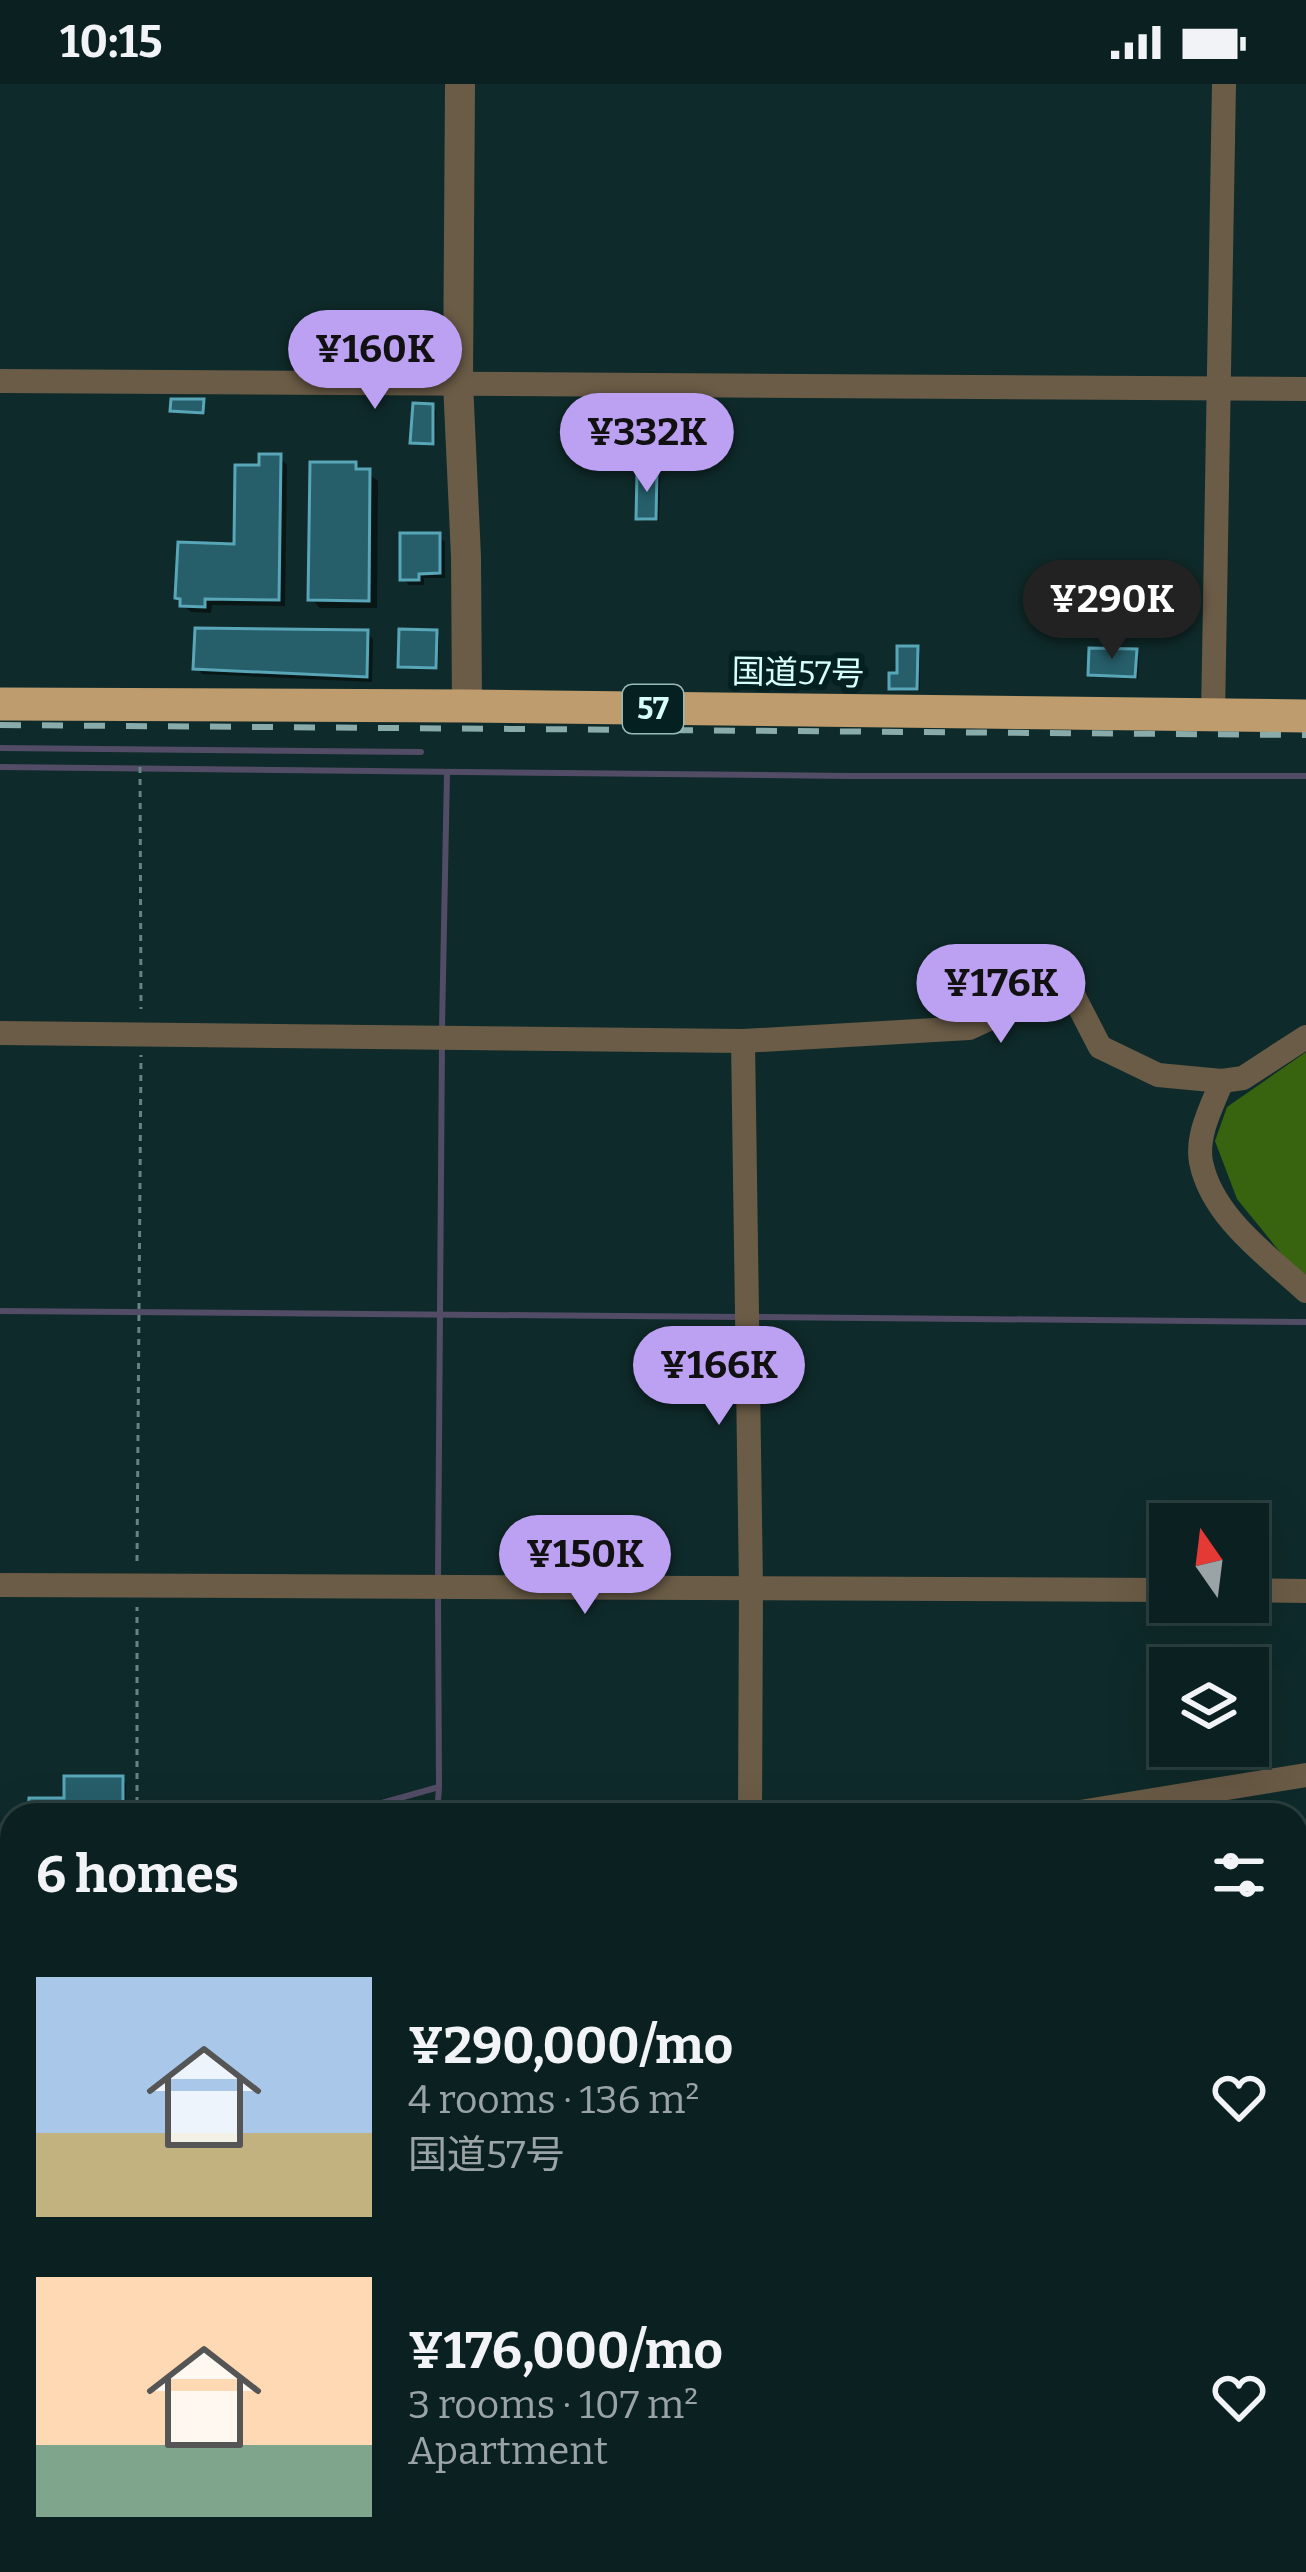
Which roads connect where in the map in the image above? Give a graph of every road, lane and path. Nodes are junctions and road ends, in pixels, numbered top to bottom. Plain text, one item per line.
1 (460, 84) edge
2 (1224, 84) edge
3 (0, 381) edge
4 (458, 382) junction
5 (1221, 388) junction
6 (1306, 388) edge
7 (0, 704) edge
8 (467, 706) junction
9 (1213, 716) junction
10 (1306, 716) edge
11 (140, 767) dead end
12 (0, 1033) edge
13 (141, 1034) junction
14 (1306, 1037) edge
15 (743, 1041) junction
16 (1222, 1081) junction
17 (1306, 1291) edge
18 (0, 1585) edge
19 (137, 1587) junction
20 (751, 1587) junction
21 (1149, 1590) edge
22 (1269, 1591) edge
23 (1306, 1591) edge
24 (1306, 1775) edge
25 (137, 1803) edge
26 (750, 1803) edge
27 (1135, 1803) edge

1 - 4 street
2 - 5 street
3 - 4 street
4 - 5 street
4 - 8 street
5 - 6 street
5 - 9 street
7 - 8 highway, 国道57号 / 57
8 - 9 highway, 国道57号 / 57
9 - 10 highway, 国道57号 / 57
11 - 13 path
12 - 13 street
13 - 15 street
13 - 19 path
14 - 16 street
15 - 16 street
15 - 20 street
16 - 17 street
18 - 19 street
19 - 20 street
19 - 25 path
20 - 21 street
20 - 26 street
22 - 23 street
24 - 27 street

